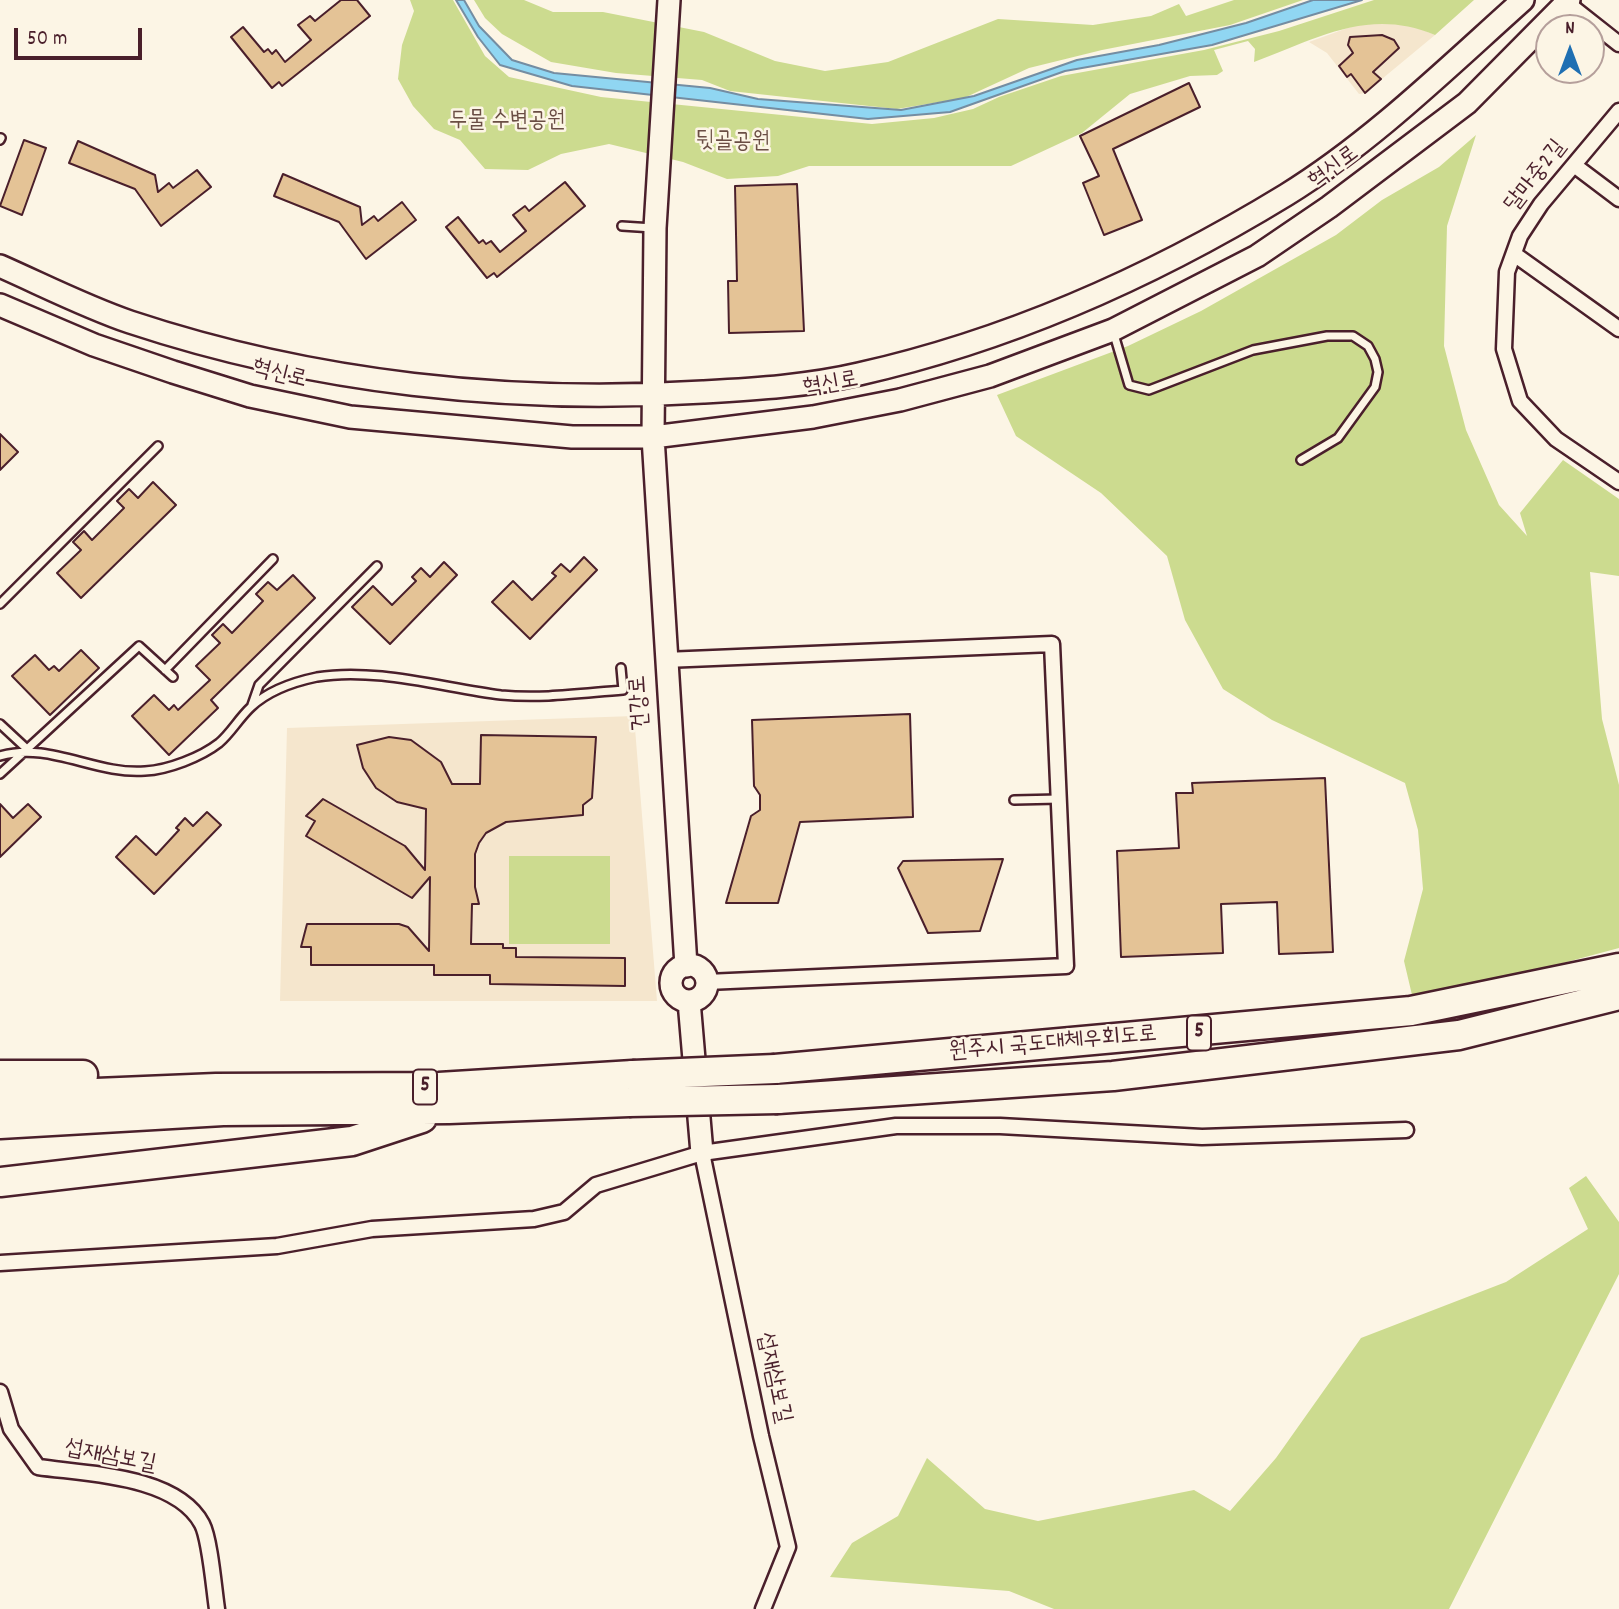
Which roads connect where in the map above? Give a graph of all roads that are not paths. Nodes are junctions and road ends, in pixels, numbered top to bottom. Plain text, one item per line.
1 (1523, 0) edge
2 (1566, 1) edge
3 (669, 4) edge
4 (1619, 44) edge
5 (1619, 111) edge
6 (1574, 165) junction
7 (1619, 200) edge
8 (622, 226) dead end
9 (655, 228) junction
10 (1514, 254) junction
11 (0, 266) edge
12 (0, 305) edge
13 (1619, 329) edge
14 (1113, 330) junction
15 (653, 395) junction
16 (653, 437) junction
17 (158, 446) dead end
18 (1301, 460) dead end
19 (1619, 482) edge
20 (273, 559) dead end
21 (377, 566) dead end
22 (0, 604) edge
23 (665, 660) junction
24 (621, 668) dead end
25 (165, 670) junction
26 (173, 677) dead end
27 (252, 705) junction
28 (0, 724) edge
29 (28, 750) junction
30 (0, 755) edge
31 (0, 774) edge
32 (1059, 799) junction
33 (1014, 800) dead end
34 (686, 966) junction
35 (1619, 968) edge
36 (707, 982) junction
37 (1619, 995) edge
38 (689, 1001) junction
39 (0, 1075) edge
40 (631, 1089) junction
41 (0, 1097) edge
42 (444, 1098) junction
43 (220, 1099) junction
44 (0, 1124) edge
45 (1406, 1130) dead end
46 (702, 1153) junction
47 (0, 1182) edge
48 (0, 1263) edge
49 (0, 1392) edge
50 (217, 1609) edge
51 (763, 1609) edge

1 - 15 street, 혁신로
2 - 4 street
2 - 14 street, 혁신로
3 - 9 street
5 - 6 street, 달마중2길
6 - 7 street
6 - 10 street, 달마중2길
8 - 9 lane
9 - 15 street
10 - 13 street
10 - 19 street, 달마중2길
11 - 15 street, 혁신로
12 - 16 street, 혁신로
14 - 16 street, 혁신로
14 - 18 lane
15 - 16 street, 건강로
16 - 23 street, 건강로
17 - 22 lane
20 - 25 lane
21 - 27 lane
23 - 32 street
23 - 34 street, 건강로
24 - 27 lane
25 - 26 lane
25 - 29 lane
27 - 29 lane
28 - 29 lane
29 - 30 lane
29 - 31 lane
32 - 33 lane
32 - 36 street
34 - 36 street
34 - 38 street
35 - 40 highway, 원주시 국도대체우회도로 / 5, bridge
36 - 38 street
37 - 40 highway, 원주시 국도대체우회도로 / 5, bridge
38 - 46 street
39 - 42 highway
40 - 42 highway, 5
41 - 43 highway, 5
42 - 43 highway, 5
42 - 47 highway
43 - 44 highway, 5
45 - 46 street
46 - 48 street
46 - 51 street, 섭재삼보길
49 - 50 street, 섭재삼보길

